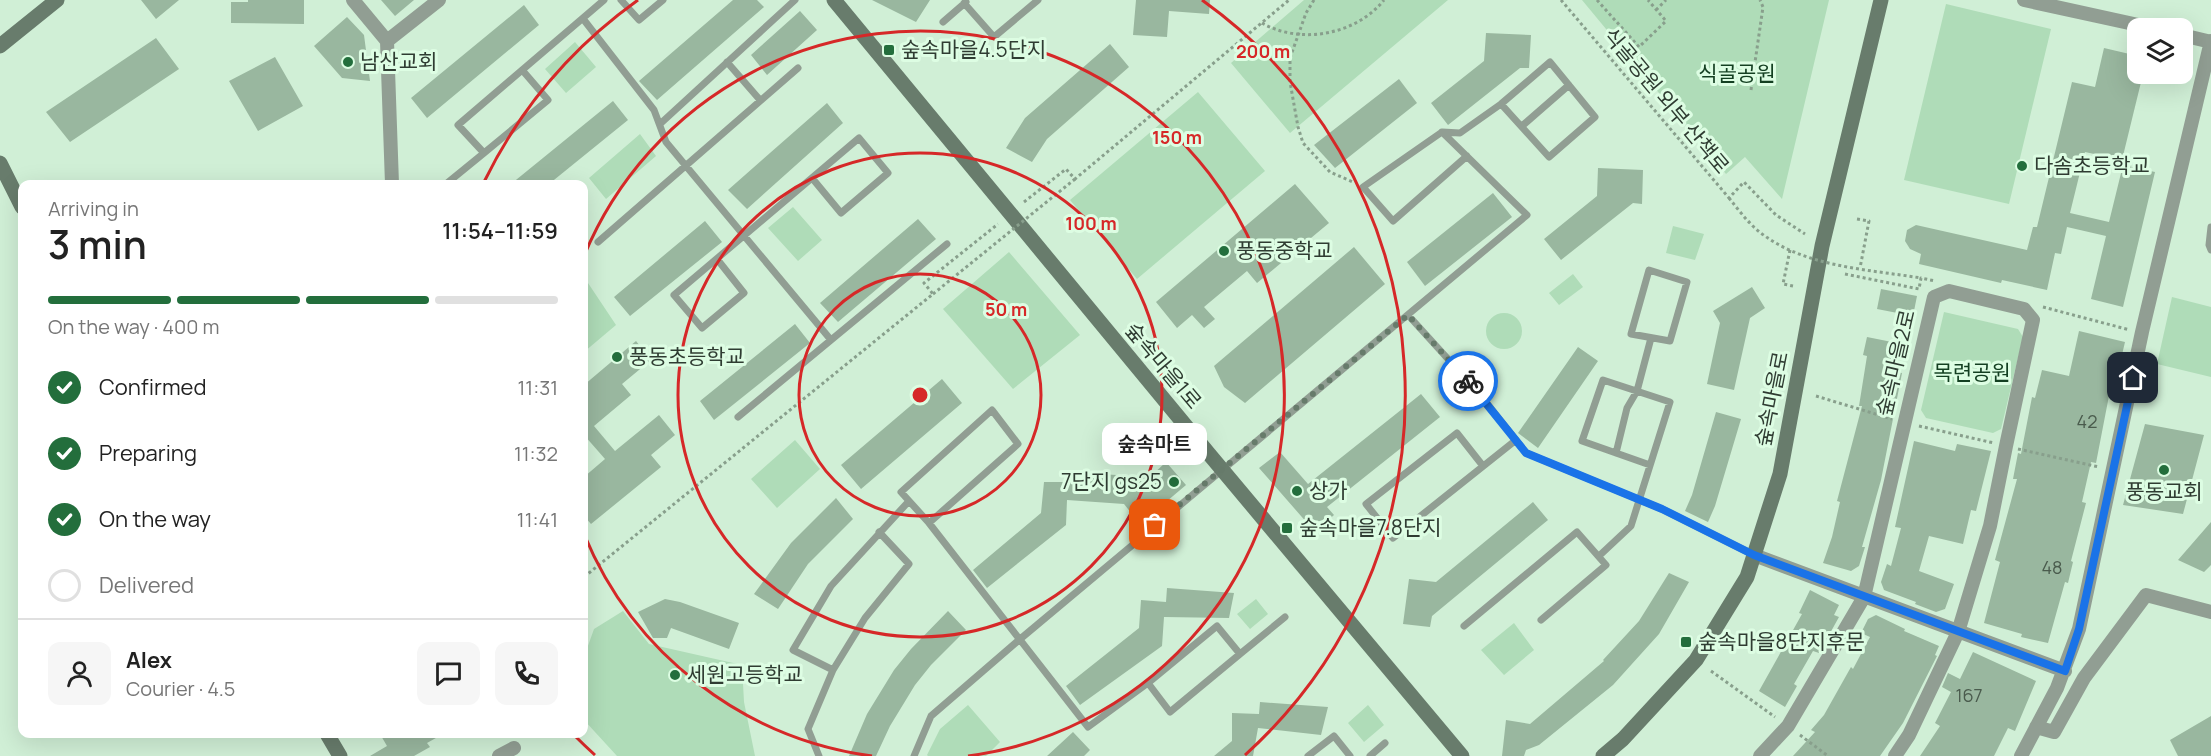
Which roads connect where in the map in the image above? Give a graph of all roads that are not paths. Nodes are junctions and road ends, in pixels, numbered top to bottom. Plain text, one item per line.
1 (57, 0) edge
2 (353, 0) edge
3 (439, 0) edge
4 (604, 0) edge
5 (621, 0) edge
6 (663, 0) edge
7 (795, 0) edge
8 (834, 0) edge
9 (1038, 0) edge
10 (1881, 0) edge
11 (2024, 0) edge
12 (966, 2) edge
13 (584, 20) junction
14 (943, 22) dead end
15 (2127, 23) edge
16 (2193, 37) edge
17 (387, 41) junction
18 (2211, 41) edge
19 (0, 46) edge
20 (727, 62) junction
21 (798, 68) dead end
22 (523, 71) junction
23 (1569, 85) junction
24 (760, 100) junction
25 (1501, 104) junction
26 (660, 124) junction
27 (1522, 126) junction
28 (1442, 132) junction
29 (484, 153) junction
30 (1467, 156) junction
31 (0, 163) edge
32 (687, 166) junction
33 (812, 178) junction
34 (392, 180) edge
35 (451, 180) edge
36 (18, 199) edge
37 (2211, 227) edge
38 (744, 235) junction
39 (598, 242) dead end
40 (947, 244) dead end
41 (2211, 250) edge
42 (717, 260) junction
43 (1408, 315) junction
44 (1651, 338) junction
45 (831, 340) junction
46 (1637, 391) junction
47 (738, 417) dead end
48 (1516, 440) junction
49 (1616, 453) junction
50 (1650, 465) junction
51 (1483, 466) junction
52 (1222, 470) junction
53 (1639, 499) junction
54 (909, 501) junction
55 (929, 523) junction
56 (879, 532) junction
57 (1754, 555) junction
58 (1599, 556) junction
59 (1864, 597) junction
60 (2211, 612) edge
61 (1285, 617) dead end
62 (1541, 620) dead end
63 (1464, 626) dead end
64 (1958, 632) junction
65 (1019, 640) junction
66 (1240, 654) junction
67 (833, 670) junction
68 (2065, 671) junction
69 (1148, 683) junction
70 (2036, 727) junction
71 (329, 738) edge
72 (1385, 743) dead end
73 (514, 748) dead end
74 (339, 756) edge
75 (499, 756) edge
76 (819, 756) edge
77 (914, 756) edge
78 (1308, 756) edge
79 (1350, 756) edge
80 (1370, 756) edge
81 (1462, 756) edge
82 (1603, 756) edge
83 (1760, 756) edge
84 (1895, 756) edge
85 (2021, 756) edge

1 - 19 main road
2 - 17 street
3 - 17 street
4 - 13 lane
5 - 6 lane
7 - 20 lane
8 - 52 main road, 숲속마을1로
9 - 12 lane
10 - 57 main road, 숲속마을로
11 - 15 street
12 - 14 lane
13 - 22 lane
13 - 26 lane
16 - 18 street
17 - 34 street
18 - 68 street
20 - 24 lane
20 - 26 lane
21 - 24 lane
22 - 29 lane
22 - 29 lane
23 - 25 lane
23 - 27 lane
23 - 27 lane
24 - 32 lane
25 - 27 lane
25 - 28 lane
26 - 32 lane
28 - 30 lane
28 - 30 lane
29 - 35 lane
30 - 43 lane
31 - 36 main road
32 - 38 lane
32 - 39 lane
33 - 33 lane
33 - 38 lane
37 - 41 lane
38 - 42 lane
38 - 45 lane
40 - 45 lane
42 - 42 lane
43 - 48 lane
43 - 52 lane
44 - 44 lane
44 - 46 lane
45 - 47 lane
46 - 49 lane
46 - 49 lane
46 - 50 lane
48 - 51 lane
48 - 53 lane
49 - 50 lane
50 - 53 lane
51 - 51 lane
52 - 65 lane
52 - 81 main road, 숲속마을1로
53 - 57 lane
53 - 58 lane
54 - 55 lane
54 - 55 lane
54 - 56 lane
55 - 65 lane
56 - 67 lane
56 - 67 lane
57 - 59 street
57 - 82 main road, 숲속마을로
58 - 62 lane
58 - 63 lane
59 - 64 street
59 - 64 street, 숲속마을2로
59 - 83 street, 숲속마을2로
60 - 70 street
61 - 66 lane
64 - 68 street
64 - 84 street, 숲속마을2로
65 - 69 lane
65 - 77 lane
66 - 69 lane
66 - 69 lane
67 - 76 lane
68 - 70 street
70 - 85 street
71 - 74 main road
72 - 80 lane
73 - 75 street
78 - 79 lane

